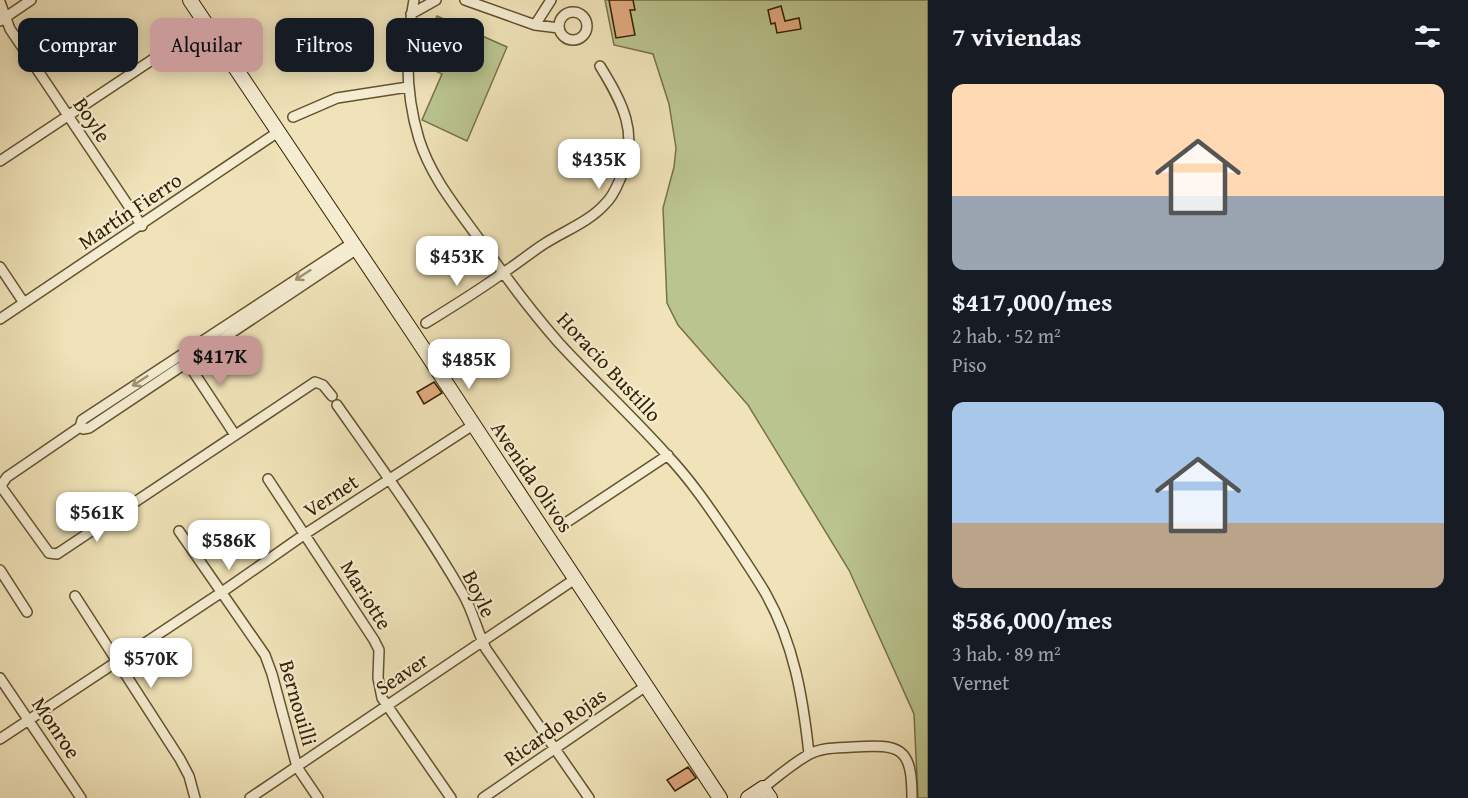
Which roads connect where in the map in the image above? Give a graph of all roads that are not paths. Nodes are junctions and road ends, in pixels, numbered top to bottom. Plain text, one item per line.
1 (31, 0) edge
2 (190, 0) edge
3 (414, 0) edge
4 (436, 0) edge
5 (465, 0) edge
6 (551, 0) edge
7 (0, 2) edge
8 (411, 14) junction
9 (202, 18) edge
10 (3, 19) edge
11 (534, 25) junction
12 (560, 28) dead end
13 (150, 61) edge
14 (600, 66) dead end
15 (238, 72) edge
16 (408, 87) junction
17 (67, 116) junction
18 (294, 117) dead end
19 (278, 132) junction
20 (0, 161) edge
21 (142, 226) junction
22 (355, 246) junction
23 (0, 267) edge
24 (502, 274) junction
25 (24, 303) junction
26 (0, 319) edge
27 (426, 323) dead end
28 (185, 358) junction
29 (473, 425) junction
30 (236, 435) junction
31 (668, 455) junction
32 (268, 478) dead end
33 (389, 480) junction
34 (567, 522) dead end
35 (179, 531) dead end
36 (305, 534) junction
37 (0, 570) edge
38 (575, 579) junction
39 (222, 592) junction
40 (75, 596) dead end
41 (27, 612) dead end
42 (482, 642) junction
43 (117, 661) junction
44 (0, 678) edge
45 (646, 686) junction
46 (386, 706) junction
47 (29, 719) junction
48 (0, 739) edge
49 (556, 749) junction
50 (809, 754) junction
51 (297, 767) junction
52 (766, 793) edge
53 (81, 798) edge
54 (195, 798) edge
55 (250, 798) edge
56 (318, 798) edge
57 (451, 798) edge
58 (483, 798) edge
59 (589, 798) edge
60 (720, 798) edge
61 (748, 798) edge
62 (912, 798) edge

1 - 10 street
2 - 9 street, Avenida Olivos
3 - 8 street, Horacio Bustillo
4 - 8 street
5 - 11 street
6 - 11 street
7 - 10 street, Boyle
8 - 16 street, Horacio Bustillo
10 - 17 street, Boyle
11 - 12 street
13 - 17 street
14 - 24 street
15 - 19 street, Avenida Olivos
16 - 18 street
16 - 24 street, Horacio Bustillo
17 - 20 street
17 - 21 street, Boyle
19 - 21 street, Martín Fierro
19 - 22 street, Avenida Olivos
21 - 25 street, Martín Fierro
22 - 28 street
22 - 29 street, Avenida Olivos
23 - 25 street
24 - 27 street
24 - 31 street, Horacio Bustillo
25 - 26 street, Martín Fierro
28 - 30 street
28 - 30 street
29 - 33 street, Vernet
29 - 38 street, Avenida Olivos
30 - 33 street, Boyle
31 - 34 street
31 - 50 street, Horacio Bustillo
32 - 36 street, Mariotte
33 - 36 street, Vernet
33 - 42 street, Boyle
35 - 39 street, Bernouilli
36 - 39 street, Vernet
36 - 46 street, Mariotte
37 - 41 street
38 - 42 street, Seaver
38 - 45 street, Avenida Olivos
39 - 43 street, Vernet
39 - 51 street, Bernouilli
40 - 43 street
42 - 46 street, Seaver
42 - 49 street, Boyle
43 - 47 street, Vernet
43 - 54 street
44 - 47 street, Monroe
45 - 49 street, Ricardo Rojas
45 - 60 street, Avenida Olivos
46 - 51 street, Seaver
46 - 57 street, Mariotte
47 - 48 street, Vernet
47 - 53 street, Monroe
49 - 58 street, Ricardo Rojas
49 - 59 street, Boyle
50 - 52 street
50 - 62 street
51 - 55 street, Seaver
51 - 56 street, Bernouilli
52 - 61 street

